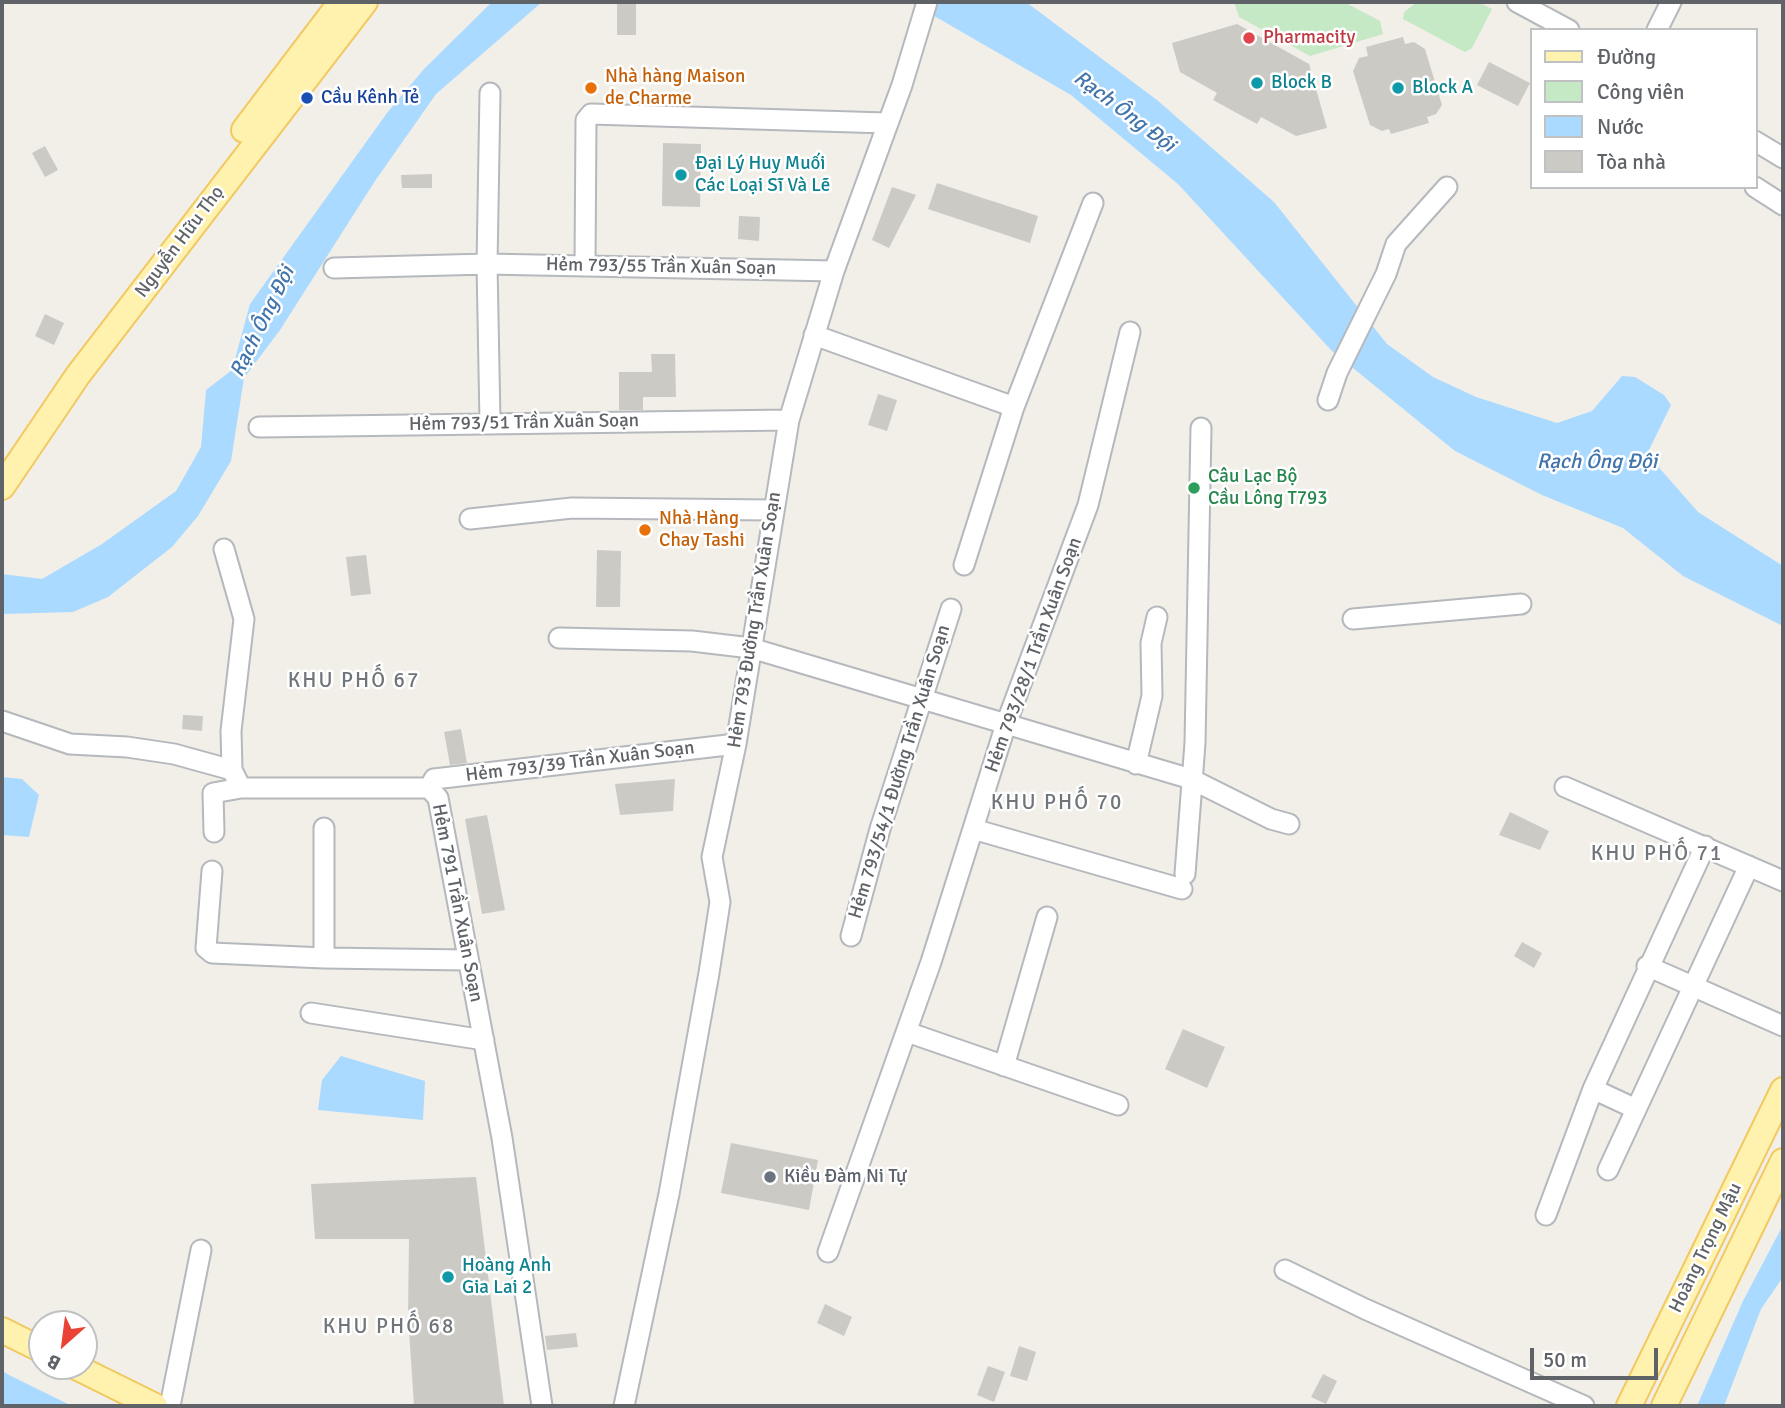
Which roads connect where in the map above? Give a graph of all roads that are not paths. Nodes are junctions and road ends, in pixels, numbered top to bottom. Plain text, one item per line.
1 (341, 2) edge
2 (365, 2) edge
3 (927, 2) edge
4 (1517, 2) edge
5 (1671, 2) edge
6 (1565, 28) edge
7 (1658, 28) edge
8 (491, 93) dead end
9 (886, 123) junction
10 (1757, 142) edge
11 (1783, 158) edge
12 (1447, 187) dead end
13 (1757, 188) edge
14 (1093, 203) dead end
15 (1783, 205) edge
16 (487, 264) junction
17 (585, 266) junction
18 (334, 268) dead end
19 (834, 271) junction
20 (1130, 332) dead end
21 (814, 335) junction
22 (1328, 400) dead end
23 (1014, 407) junction
24 (789, 420) junction
25 (491, 422) junction
26 (259, 427) dead end
27 (1201, 428) dead end
28 (2, 457) edge
29 (2, 487) edge
30 (773, 510) junction
31 (470, 519) dead end
32 (223, 549) dead end
33 (964, 565) dead end
34 (1521, 604) dead end
35 (951, 608) dead end
36 (1157, 617) dead end
37 (1353, 619) dead end
38 (559, 638) dead end
39 (751, 648) junction
40 (922, 700) junction
41 (2, 722) edge
42 (1006, 724) junction
43 (736, 744) junction
44 (1136, 764) junction
45 (232, 770) junction
46 (1191, 779) junction
47 (1565, 787) dead end
48 (241, 788) junction
49 (429, 788) junction
50 (1289, 824) dead end
51 (324, 828) dead end
52 (973, 829) junction
53 (214, 832) dead end
54 (1705, 846) junction
55 (1749, 866) junction
56 (212, 871) dead end
57 (1783, 881) edge
58 (1046, 917) dead end
59 (851, 936) dead end
60 (324, 958) junction
61 (467, 960) junction
62 (1647, 966) junction
63 (1692, 986) junction
64 (311, 1013) dead end
65 (1783, 1026) edge
66 (907, 1032) junction
67 (484, 1040) junction
68 (1004, 1066) junction
69 (1593, 1089) junction
70 (1783, 1090) edge
71 (1118, 1105) dead end
72 (1636, 1109) junction
73 (1748, 1162) junction
74 (1779, 1169) edge
75 (1608, 1170) dead end
76 (1546, 1215) dead end
77 (201, 1250) dead end
78 (828, 1252) dead end
79 (1285, 1269) dead end
80 (2, 1330) edge
81 (28, 1343) edge
82 (98, 1378) edge
83 (155, 1406) edge
84 (170, 1406) edge
85 (542, 1406) edge
86 (624, 1406) edge
87 (1584, 1406) edge
88 (1629, 1406) edge
89 (1664, 1406) edge

1 - 28 main road, Nguyễn Hữu Thọ
2 - 29 main road, Nguyễn Hữu Thọ
3 - 9 street, Hẻm 793 Đường Trần Xuân Soạn
4 - 6 street
5 - 7 street
8 - 16 street
9 - 17 street
9 - 19 street, Hẻm 793 Đường Trần Xuân Soạn
10 - 11 street
12 - 22 street
13 - 15 street
14 - 23 street
16 - 17 street, Hẻm 793/55 Trần Xuân Soạn
16 - 18 street, Hẻm 793/55 Trần Xuân Soạn
16 - 25 street
17 - 19 street, Hẻm 793/55 Trần Xuân Soạn
19 - 21 street, Hẻm 793 Đường Trần Xuân Soạn
20 - 42 street, Hẻm 793/28/1 Trần Xuân Soạn
21 - 23 street
21 - 24 street, Hẻm 793 Đường Trần Xuân Soạn
23 - 33 street
24 - 25 street, Hẻm 793/51 Trần Xuân Soạn
24 - 30 street, Hẻm 793 Đường Trần Xuân Soạn
25 - 26 street, Hẻm 793/51 Trần Xuân Soạn
27 - 46 street
30 - 31 street
30 - 39 street, Hẻm 793 Đường Trần Xuân Soạn
32 - 45 street
34 - 37 street
35 - 40 street, Hẻm 793/54/1 Đường Trần Xuân Soạn
36 - 44 street
38 - 39 street
39 - 40 street
39 - 43 street, Hẻm 793 Đường Trần Xuân Soạn
40 - 42 street
40 - 59 street, Hẻm 793/54/1 Đường Trần Xuân Soạn
41 - 45 street
42 - 44 street
42 - 52 street, Hẻm 793/28/1 Trần Xuân Soạn
43 - 49 street, Hẻm 793/39 Trần Xuân Soạn
43 - 86 street, Hẻm 793 Đường Trần Xuân Soạn
44 - 46 street
45 - 48 street
46 - 50 street
46 - 52 street
47 - 54 street
48 - 49 street, Hẻm 791 Trần Xuân Soạn
48 - 53 street
49 - 61 street, Hẻm 791 Trần Xuân Soạn
51 - 60 street
52 - 66 street, Hẻm 793/28/1 Trần Xuân Soạn
54 - 55 street
54 - 62 street
55 - 57 street
55 - 63 street
56 - 60 street
58 - 68 street
60 - 61 street
61 - 67 street, Hẻm 791 Trần Xuân Soạn
62 - 63 street
62 - 69 street
63 - 65 street
63 - 72 street
64 - 67 street
66 - 68 street
66 - 78 street, Hẻm 793/28/1 Trần Xuân Soạn
67 - 85 street, Hẻm 791 Trần Xuân Soạn
68 - 71 street
69 - 72 street
69 - 76 street
70 - 73 main road, Hoàng Trọng Mậu
72 - 75 street
73 - 74 main road
73 - 88 main road, Hoàng Trọng Mậu
74 - 89 main road, Hoàng Trọng Mậu
77 - 84 street
79 - 87 street
80 - 81 main road
82 - 83 main road

